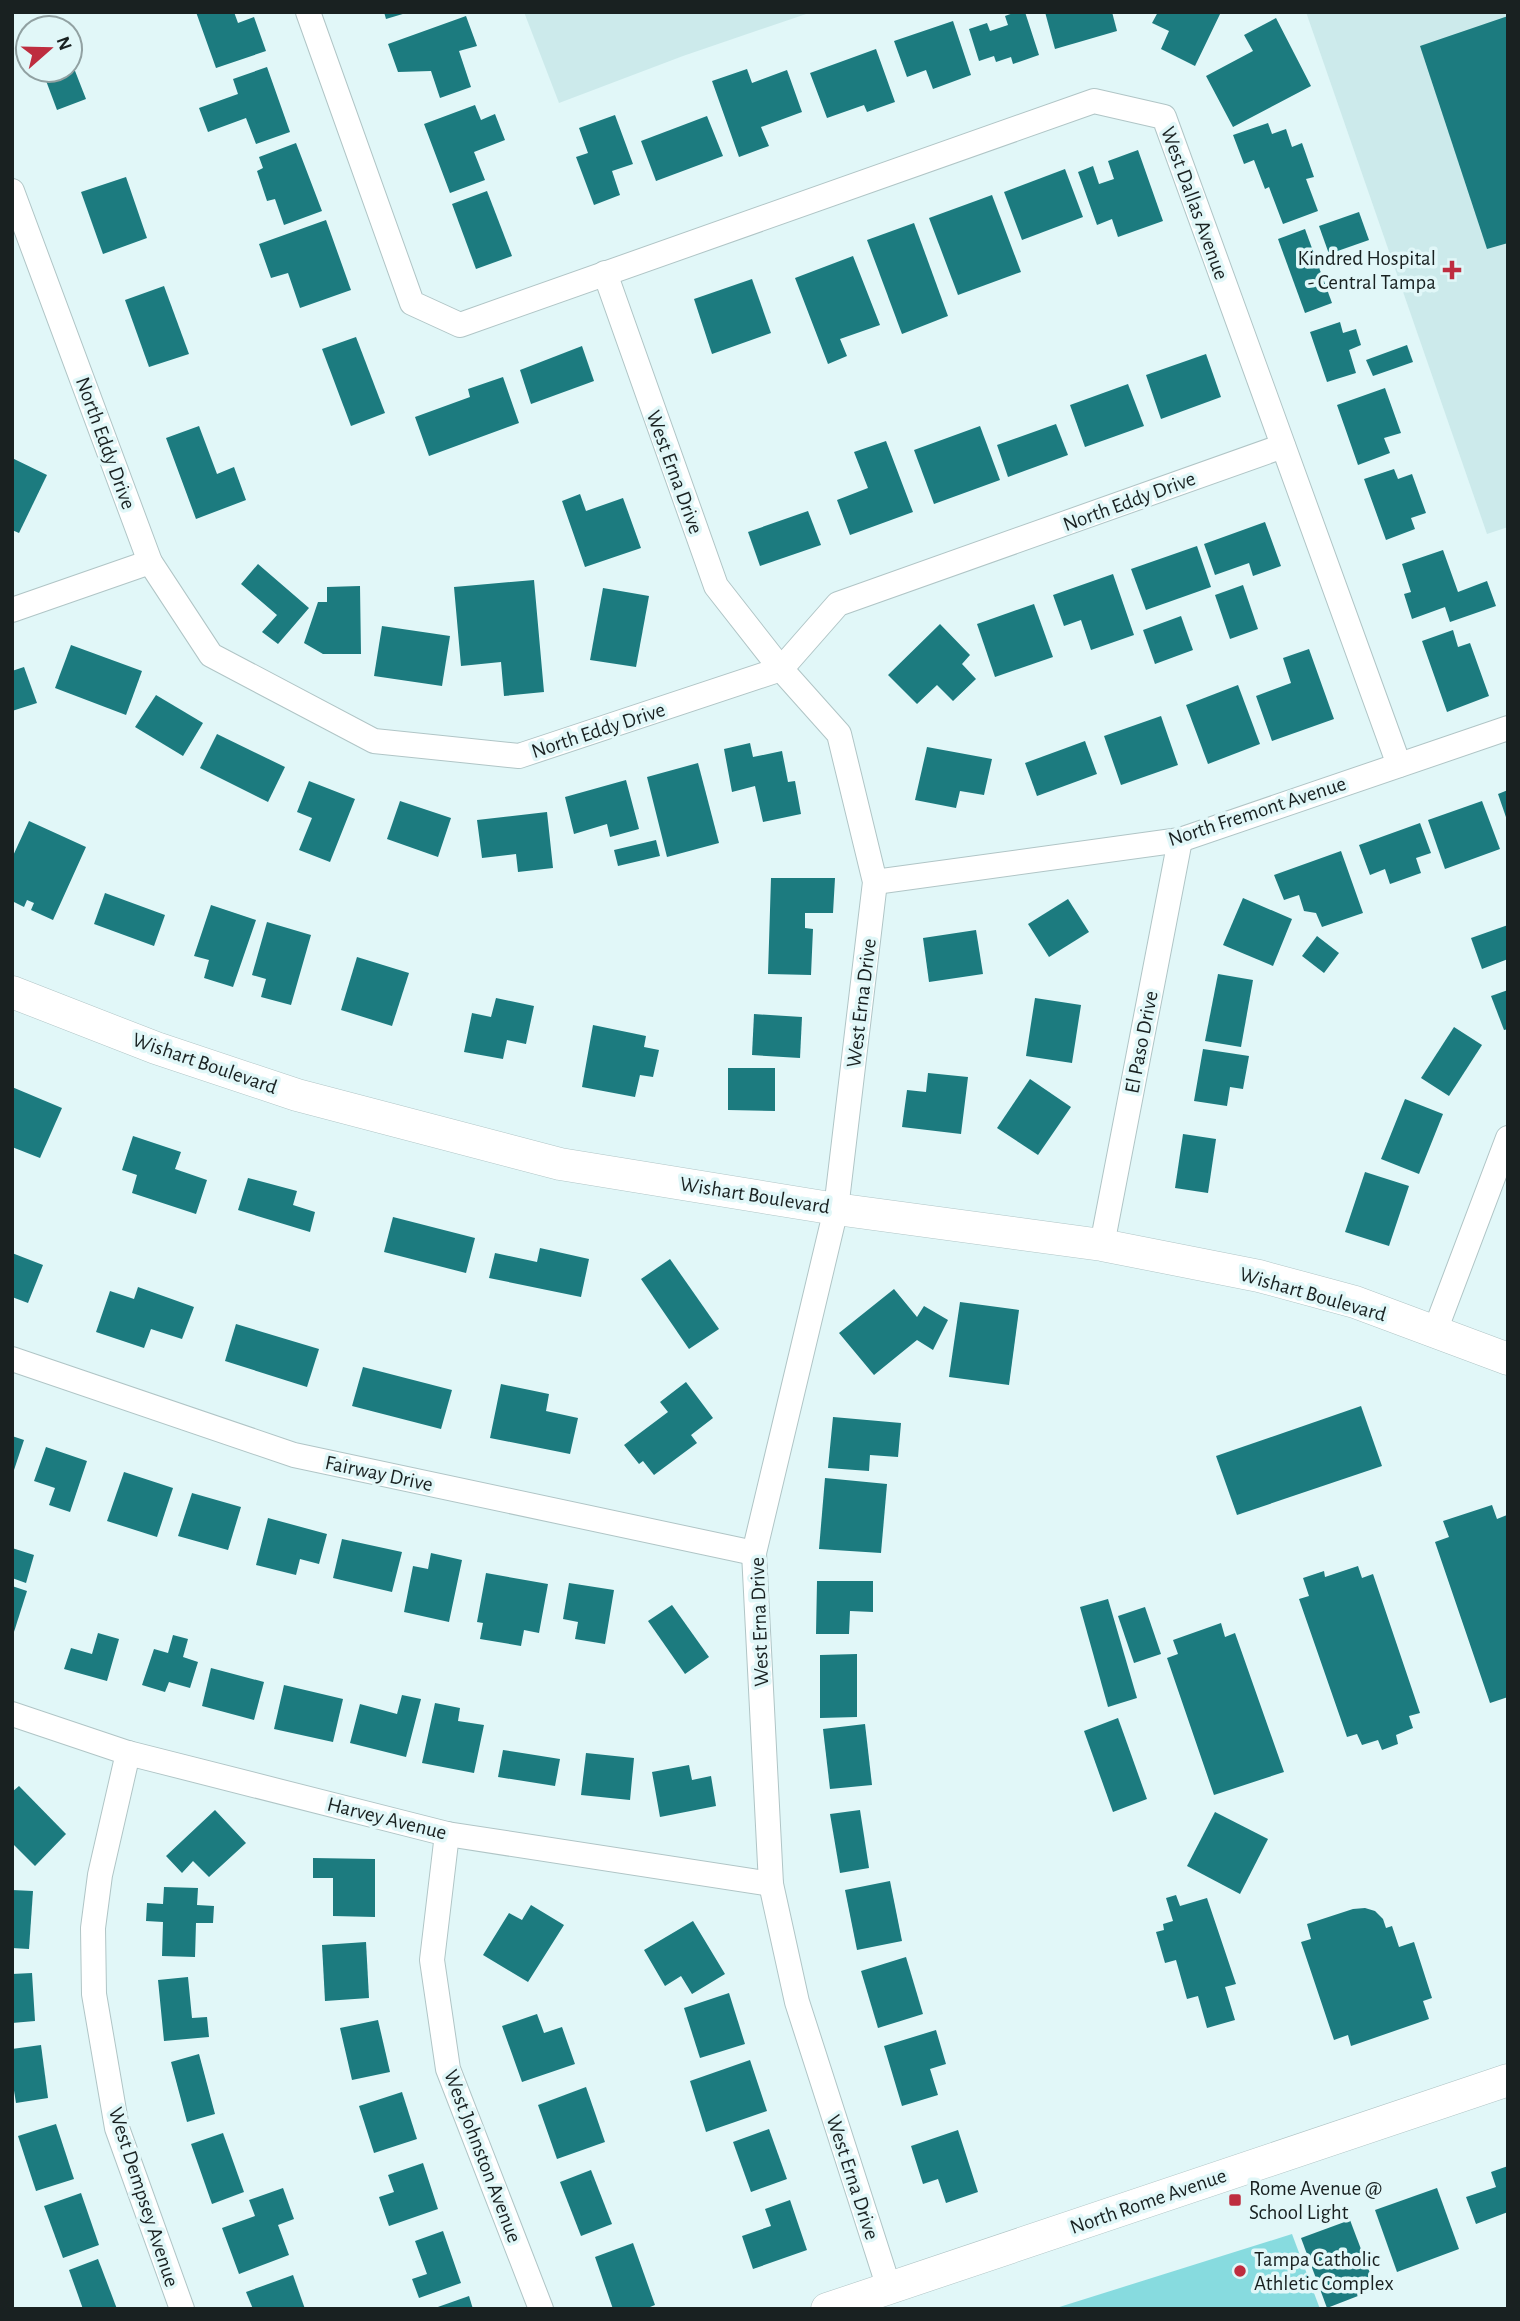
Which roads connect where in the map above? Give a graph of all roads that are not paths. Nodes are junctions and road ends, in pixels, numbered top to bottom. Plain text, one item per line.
1 (308, 12) edge
2 (12, 191) edge
3 (23, 255) edge
4 (605, 273) junction
5 (1283, 446) junction
6 (150, 562) junction
7 (12, 610) edge
8 (781, 669) junction
9 (1508, 728) edge
10 (1399, 765) junction
11 (1180, 840) junction
12 (875, 882) junction
13 (12, 992) edge
14 (1508, 1138) edge
15 (836, 1209) junction
16 (1102, 1245) junction
17 (1435, 1331) junction
18 (12, 1359) edge
19 (1508, 1359) edge
20 (754, 1553) junction
21 (12, 1714) edge
22 (128, 1753) junction
23 (447, 1834) junction
24 (771, 1884) junction
25 (1508, 2080) edge
26 (889, 2288) junction
27 (182, 2309) edge
28 (541, 2309) edge
29 (828, 2309) edge

1 - 4 street
2 - 3 street, North Eddy Drive
3 - 6 street, North Eddy Drive
4 - 5 street, West Dallas Avenue
4 - 8 street, West Erna Drive
5 - 8 street, North Eddy Drive
5 - 10 street, West Dallas Avenue
6 - 7 street
6 - 8 street, North Eddy Drive
8 - 12 street, West Erna Drive
9 - 10 street, North Fremont Avenue
10 - 11 street, North Fremont Avenue
11 - 12 street, North Fremont Avenue
11 - 16 street, El Paso Drive
12 - 15 street, West Erna Drive
13 - 15 street, Wishart Boulevard
14 - 17 street
15 - 16 street, Wishart Boulevard
15 - 20 street, West Erna Drive
16 - 17 street, Wishart Boulevard
17 - 19 street, Wishart Boulevard
18 - 20 street, Fairway Drive
20 - 24 street, West Erna Drive
21 - 22 street, Harvey Avenue
22 - 23 street, Harvey Avenue
22 - 27 street, West Dempsey Avenue
23 - 24 street, Harvey Avenue
23 - 28 street, West Johnston Avenue
24 - 26 street, West Erna Drive
25 - 26 street, North Rome Avenue
26 - 29 street, North Rome Avenue

